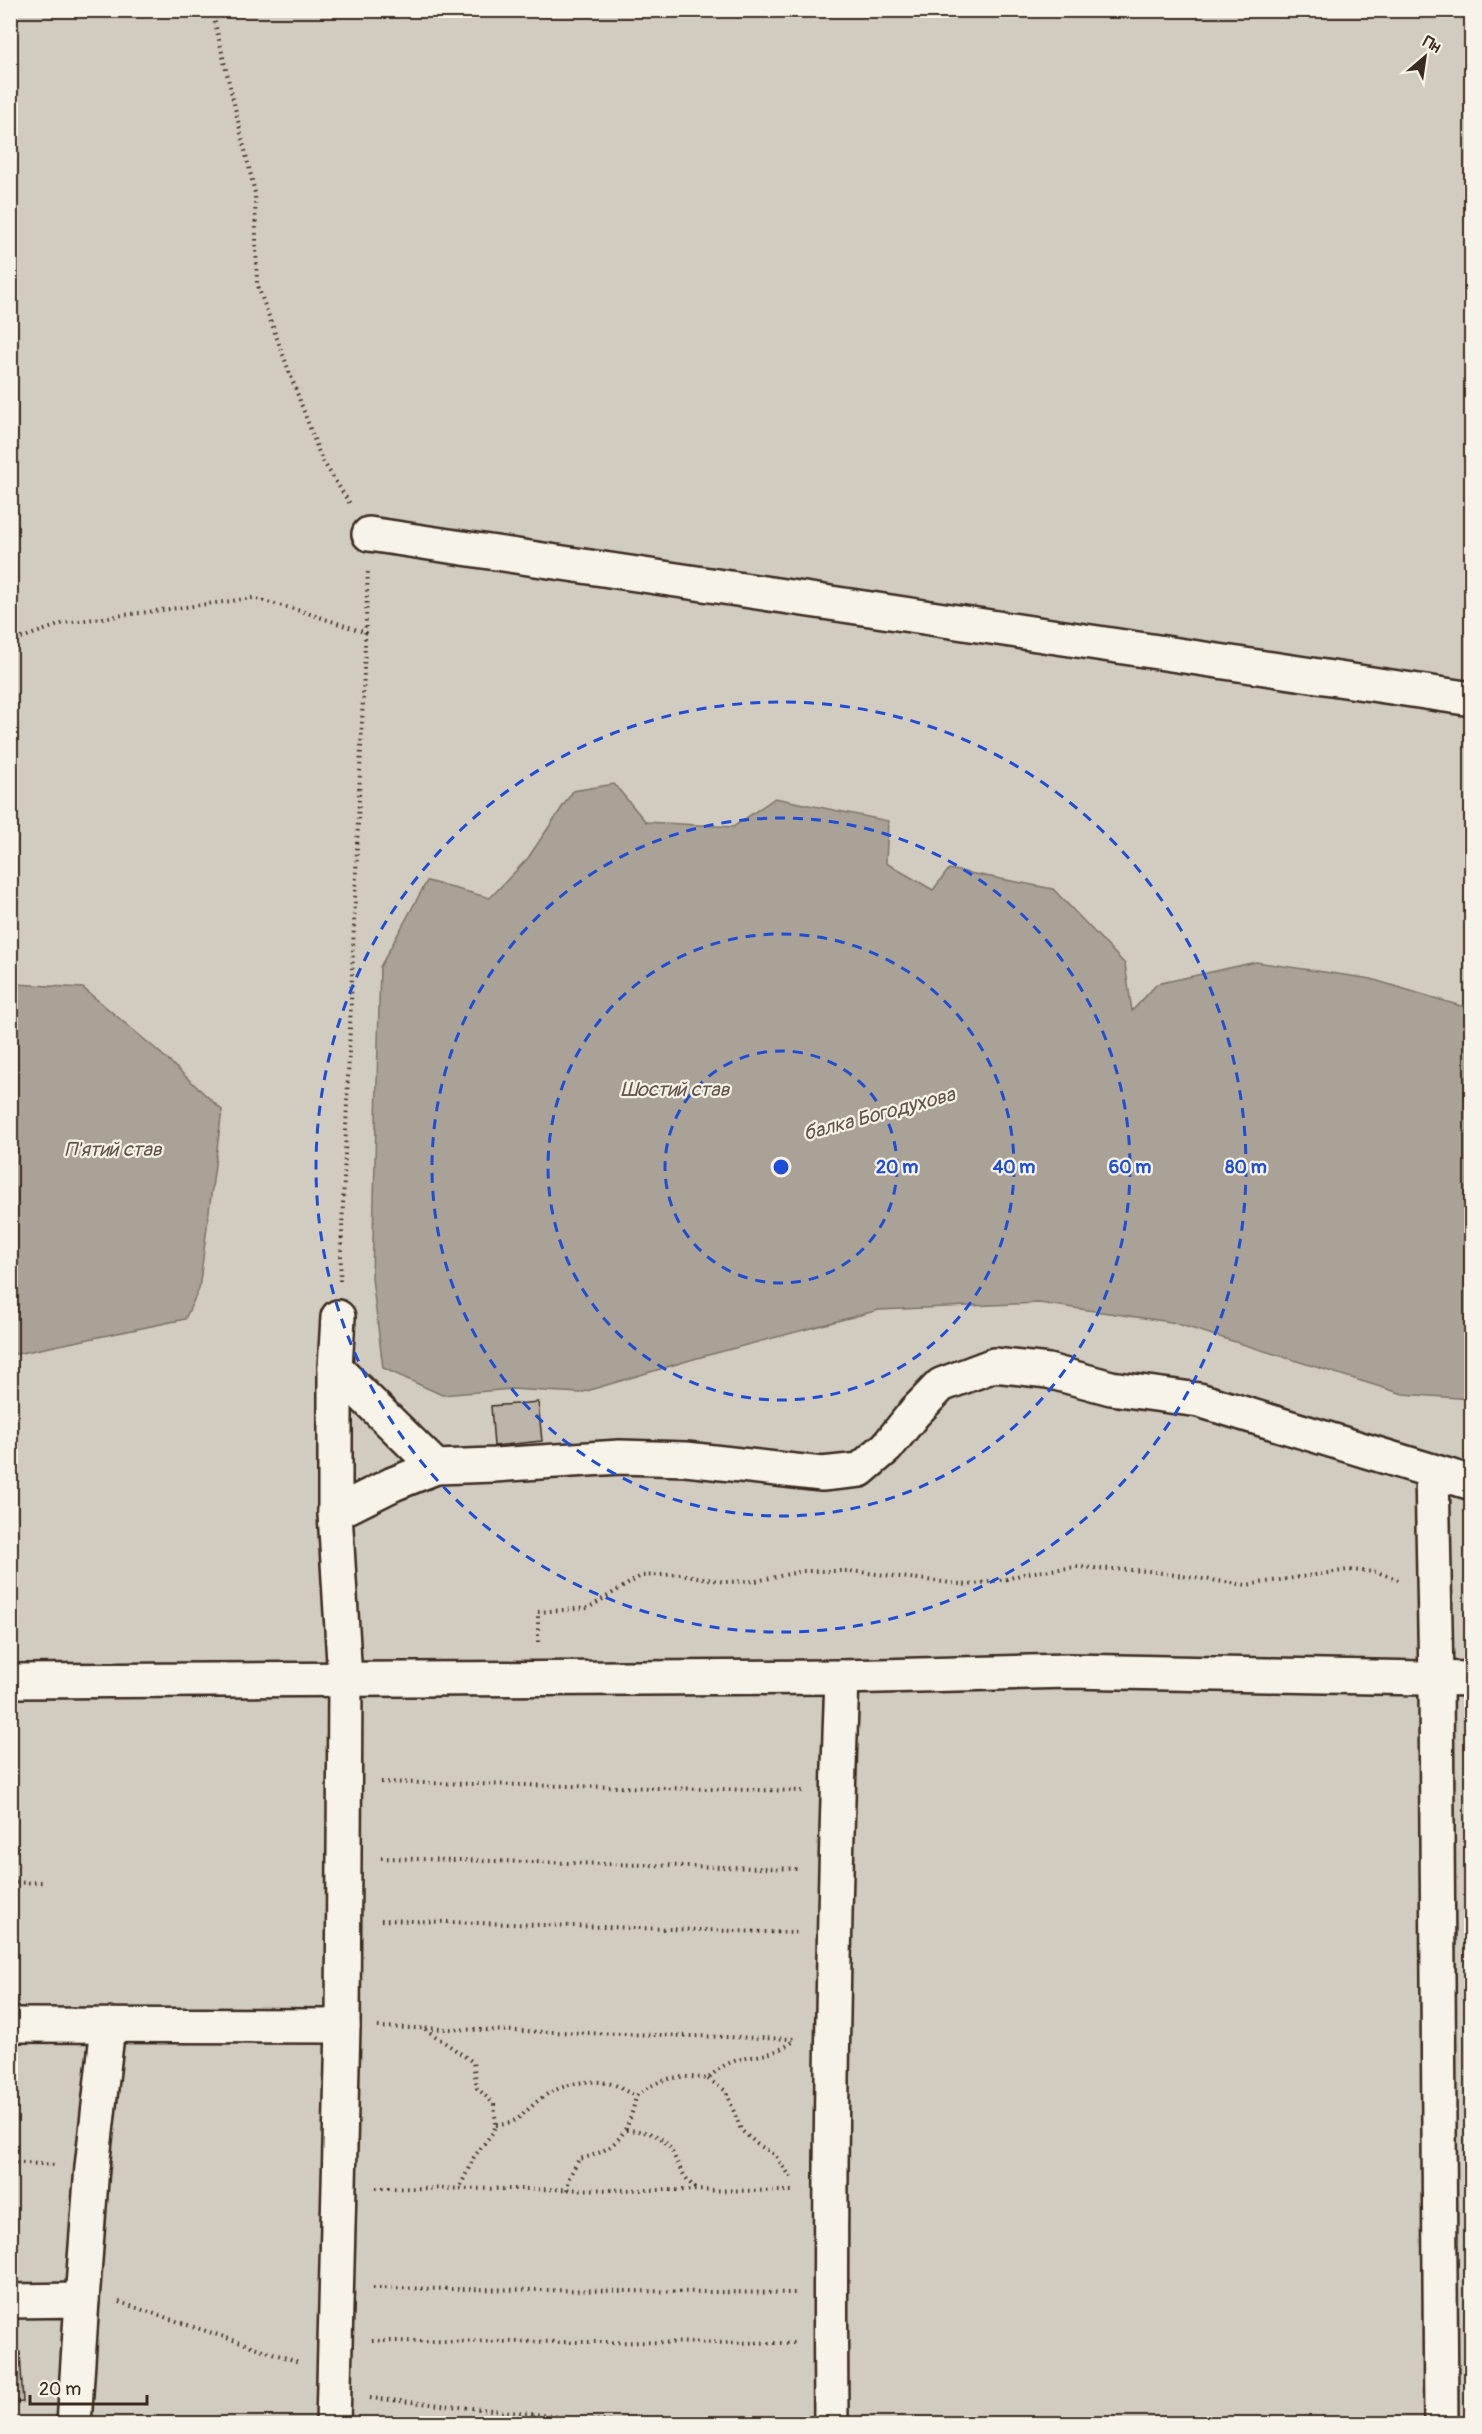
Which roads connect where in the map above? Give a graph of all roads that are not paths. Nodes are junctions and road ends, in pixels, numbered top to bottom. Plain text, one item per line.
1 (369, 534) road end
2 (1472, 699) edge
3 (338, 1317) road end
4 (335, 1368) junction
5 (436, 1467) junction
6 (1432, 1471) junction
7 (1472, 1483) edge
8 (335, 1513) junction
9 (842, 1677) junction
10 (345, 1679) junction
11 (1472, 1679) edge
12 (1436, 1680) junction
13 (10, 1681) edge
14 (10, 2025) edge
15 (108, 2026) junction
16 (343, 2026) junction
17 (82, 2294) junction
18 (10, 2301) edge
19 (334, 2398) edge
20 (74, 2424) edge
21 (831, 2424) edge
22 (1441, 2424) edge

1 - 2 street
3 - 4 street
4 - 5 street
4 - 8 street
5 - 6 street
5 - 8 street
6 - 7 street
6 - 12 street
8 - 10 street
9 - 10 street
9 - 12 street
9 - 21 street
10 - 13 street
10 - 16 street
11 - 12 street
12 - 22 street
14 - 15 street
15 - 16 street
15 - 17 street
16 - 19 street
17 - 18 street
17 - 20 street

